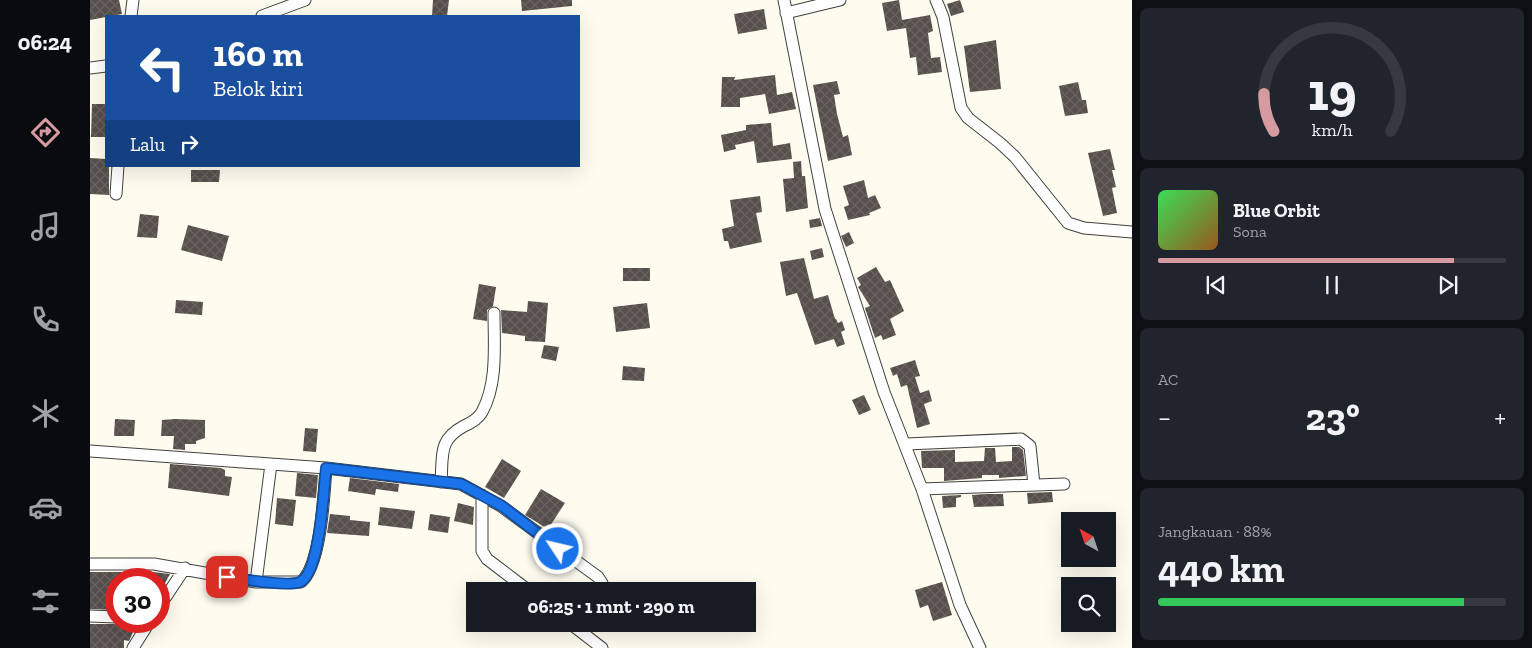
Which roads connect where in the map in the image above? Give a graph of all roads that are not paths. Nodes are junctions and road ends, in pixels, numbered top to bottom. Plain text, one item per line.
1 (133, 0) edge
2 (305, 0) edge
3 (784, 0) edge
4 (840, 0) edge
5 (936, 0) edge
6 (786, 13) junction
7 (131, 15) edge
8 (265, 15) edge
9 (105, 66) edge
10 (90, 68) edge
11 (118, 167) edge
12 (116, 194) dead end
13 (1132, 232) edge
14 (494, 313) dead end
15 (906, 444) junction
16 (90, 451) edge
17 (271, 464) junction
18 (326, 468) junction
19 (441, 482) junction
20 (1064, 484) dead end
21 (1034, 485) junction
22 (922, 489) junction
23 (482, 495) junction
24 (90, 564) edge
25 (185, 568) junction
26 (256, 582) junction
27 (517, 582) edge
28 (601, 582) edge
29 (170, 590) edge
30 (90, 616) edge
31 (105, 616) edge
32 (583, 632) edge
33 (142, 633) edge
34 (133, 648) edge
35 (602, 648) edge
36 (980, 648) edge

1 - 7 street
2 - 8 street
3 - 6 street
4 - 6 street
5 - 13 street
6 - 15 street
9 - 10 street
11 - 12 street
14 - 19 street
15 - 21 street
15 - 22 street
16 - 17 street
17 - 18 street
17 - 26 street
18 - 19 street
18 - 26 street
19 - 23 street
20 - 21 street
21 - 22 street
22 - 36 street
23 - 27 street
23 - 28 street
24 - 25 street
25 - 26 street
25 - 29 street
30 - 31 street
32 - 35 street
33 - 34 street

